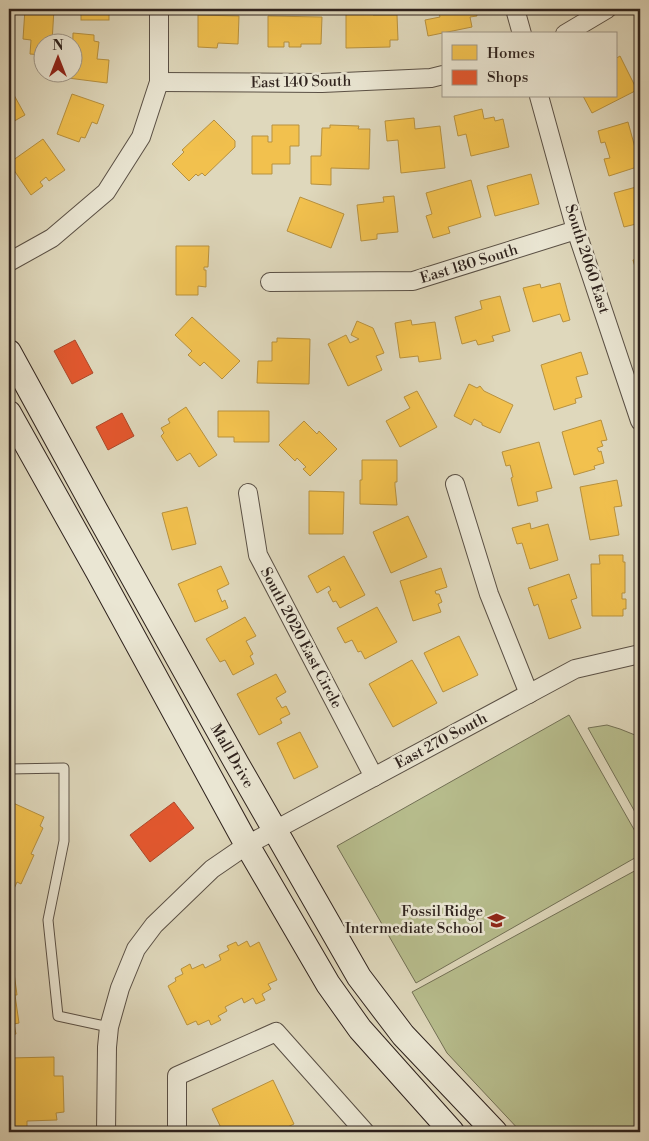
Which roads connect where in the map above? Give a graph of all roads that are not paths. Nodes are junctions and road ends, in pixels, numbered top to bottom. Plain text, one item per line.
1 (160, 9) edge
2 (515, 9) edge
3 (607, 9) edge
4 (521, 32) edge
5 (568, 32) edge
6 (442, 75) edge
7 (160, 82) junction
8 (540, 98) edge
9 (576, 230) junction
10 (9, 262) edge
11 (270, 282) dead end
12 (9, 352) edge
13 (9, 413) edge
14 (640, 421) edge
15 (455, 484) dead end
16 (248, 493) dead end
17 (640, 654) edge
18 (529, 694) junction
19 (9, 769) edge
20 (374, 777) junction
21 (275, 830) junction
22 (247, 845) junction
23 (110, 1027) junction
24 (106, 1132) edge
25 (177, 1132) edge
26 (365, 1132) edge
27 (452, 1132) edge
28 (495, 1132) edge

1 - 7 street
2 - 4 street
3 - 5 street
6 - 7 street, East 140 South
7 - 10 street
8 - 9 street, South 2060 East
9 - 11 street, East 180 South
9 - 14 street, South 2060 East
12 - 21 main road, Mall Drive
13 - 22 main road, Mall Drive
15 - 18 street
16 - 20 street, South 2020 East Circle
17 - 18 street, East 270 South
18 - 20 street, East 270 South
19 - 23 lane
20 - 21 street, East 270 South
21 - 22 street, East 270 South
21 - 28 main road, Mall Drive
22 - 23 street, East 270 South
22 - 27 main road, Mall Drive
23 - 24 street, East 270 South
25 - 26 street

